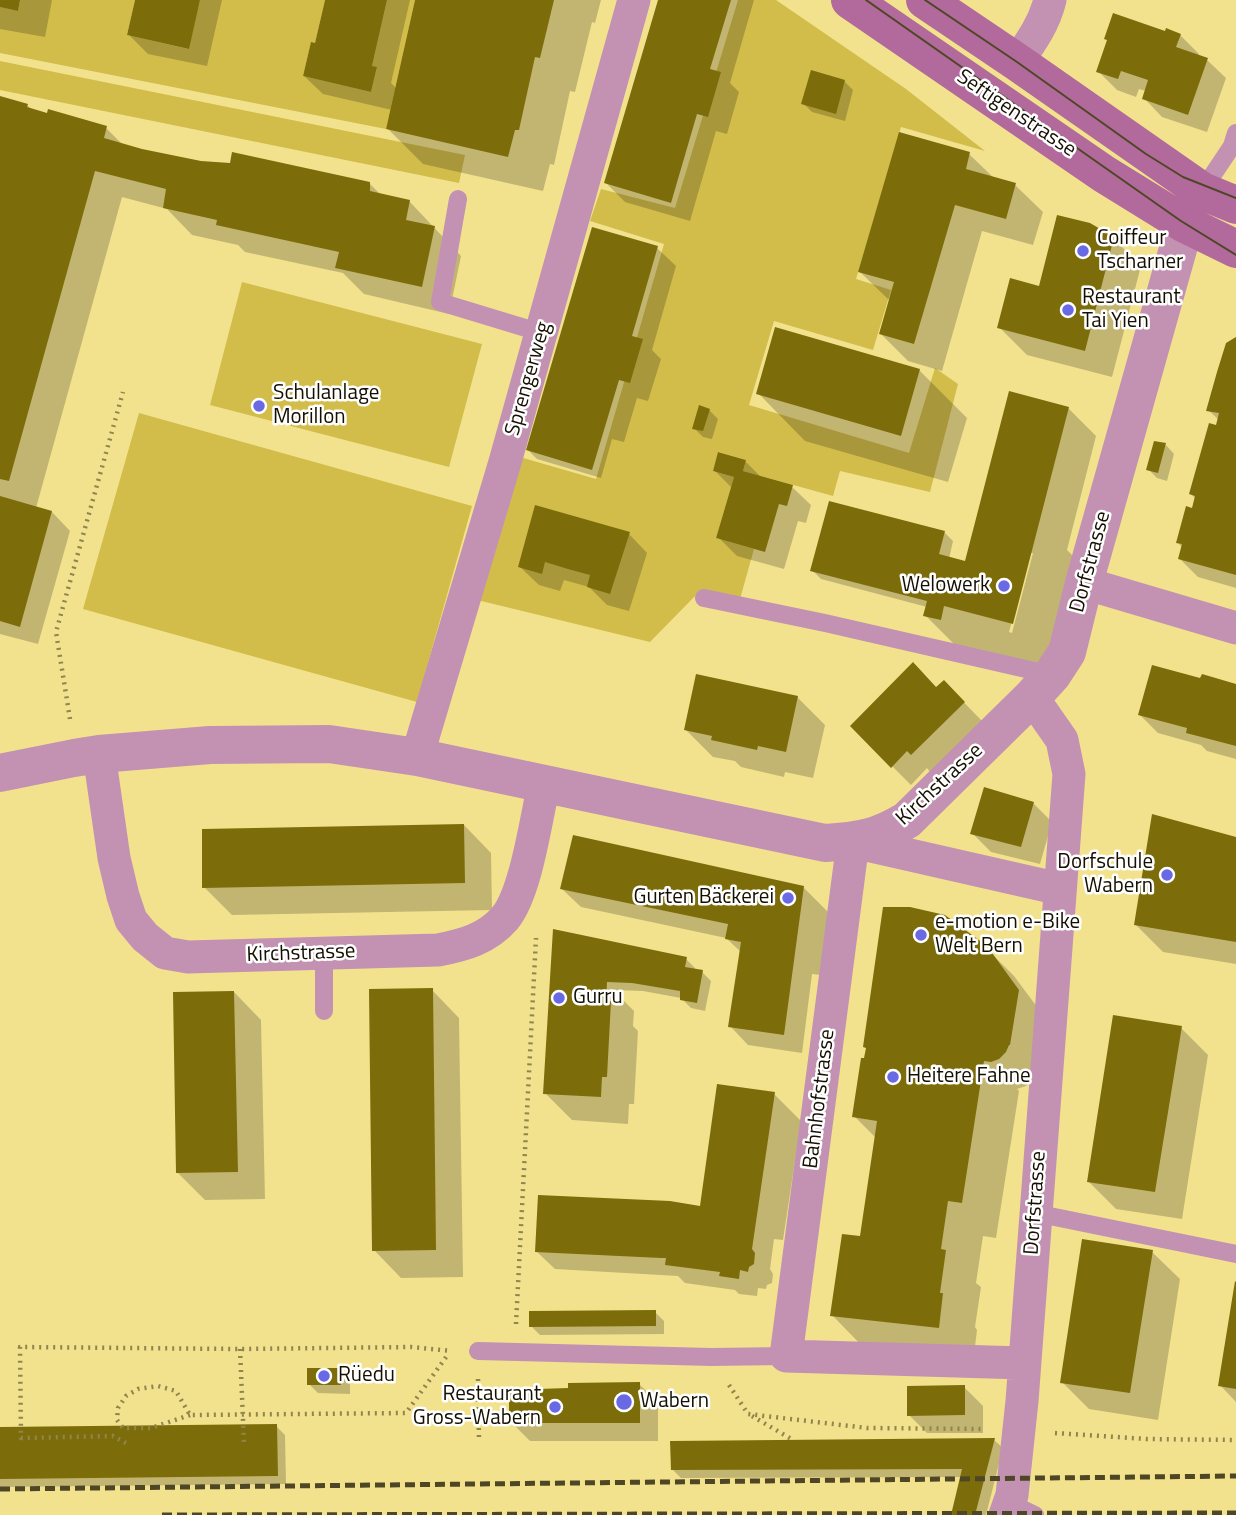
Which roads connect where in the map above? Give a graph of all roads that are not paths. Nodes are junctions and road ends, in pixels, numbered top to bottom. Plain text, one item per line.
1 (634, 0) edge
2 (850, 0) edge
3 (925, 0) edge
4 (1050, 0) edge
5 (1017, 62) junction
6 (1236, 133) edge
7 (457, 199) dead end
8 (1236, 205) edge
9 (1193, 207) junction
10 (1236, 249) edge
11 (542, 333) junction
12 (1084, 583) junction
13 (704, 598) dead end
14 (1236, 628) edge
15 (1042, 686) junction
16 (87, 756) junction
17 (416, 757) junction
18 (0, 773) edge
19 (544, 784) junction
20 (853, 842) junction
21 (1060, 889) junction
22 (324, 953) junction
23 (324, 1011) dead end
24 (1035, 1213) junction
25 (1236, 1254) edge
26 (478, 1352) road end
27 (786, 1356) junction
28 (1024, 1363) junction
29 (1017, 1511) edge

1 - 11 street, Sprengerweg
2 - 9 main road, Seftigenstrasse
3 - 5 main road, Seftigenstrasse
4 - 5 street
5 - 9 main road, Seftigenstrasse
6 - 9 lane
7 - 11 lane
8 - 9 main road, Seftigenstrasse
9 - 10 main road, Seftigenstrasse
9 - 12 street, Dorfstrasse
11 - 17 street, Sprengerweg
12 - 14 street
12 - 15 street, Dorfstrasse
13 - 15 lane
15 - 20 street, Kirchstrasse
15 - 21 street, Dorfstrasse
16 - 17 street, Kirchstrasse
16 - 18 street, Kirchstrasse
16 - 22 street, Kirchstrasse
17 - 19 street, Kirchstrasse
19 - 20 street, Kirchstrasse
19 - 22 street, Kirchstrasse
20 - 21 street
20 - 27 street, Bahnhofstrasse
21 - 24 street, Dorfstrasse
22 - 23 lane
24 - 25 lane
24 - 28 street, Dorfstrasse
26 - 27 lane
27 - 28 street
28 - 29 street, Dorfstrasse

